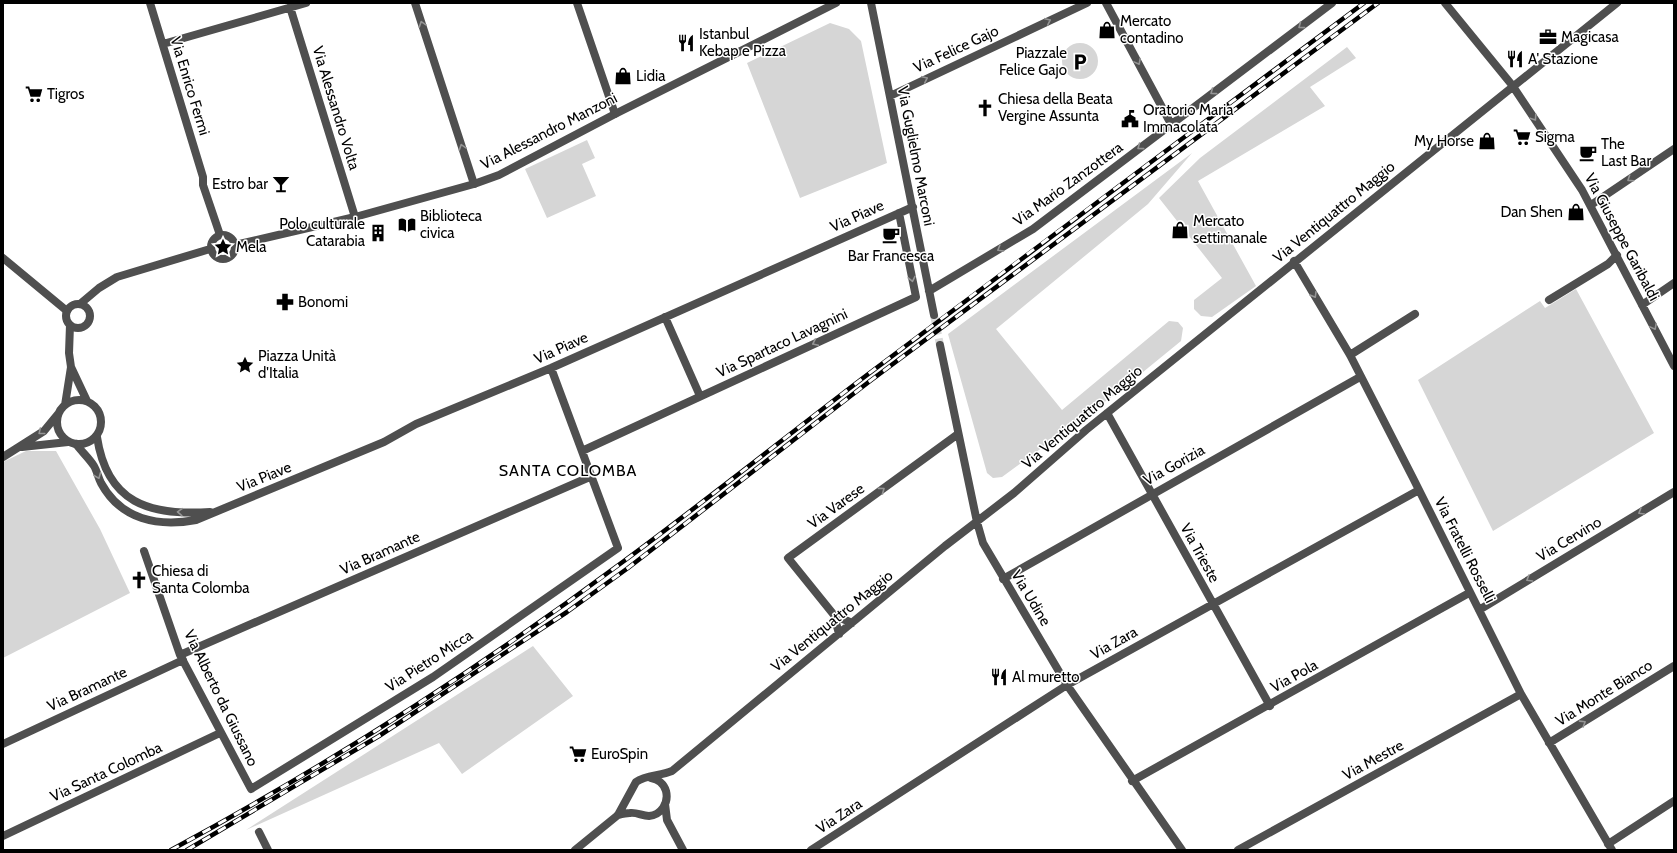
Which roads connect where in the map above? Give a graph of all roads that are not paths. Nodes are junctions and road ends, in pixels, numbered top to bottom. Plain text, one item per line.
1 (150, 3) edge
2 (306, 3) edge
3 (415, 3) edge
4 (577, 3) edge
5 (836, 3) edge
6 (871, 3) edge
7 (1086, 3) edge
8 (1106, 3) edge
9 (1332, 3) edge
10 (1445, 3) edge
11 (1617, 3) edge
12 (290, 8) junction
13 (163, 44) junction
14 (1512, 85) junction
15 (890, 96) junction
16 (615, 114) junction
17 (1171, 124) junction
18 (1674, 149) edge
19 (474, 184) junction
20 (1591, 205) junction
21 (912, 207) junction
22 (899, 213) junction
23 (355, 217) junction
24 (220, 235) junction
25 (235, 245) junction
26 (210, 248) junction
27 (1617, 255) junction
28 (3, 258) edge
29 (1294, 261) junction
30 (1674, 283) edge
31 (929, 291) junction
32 (91, 295) junction
33 (1549, 300) dead end
34 (80, 304) junction
35 (1642, 305) junction
36 (88, 309) junction
37 (67, 311) junction
38 (1415, 314) dead end
39 (934, 315) tunnel mouth
40 (664, 317) junction
41 (74, 327) junction
42 (940, 345) tunnel mouth
43 (1350, 355) junction
44 (1674, 366) edge
45 (71, 368) junction
46 (551, 368) junction
47 (1360, 377) junction
48 (700, 396) junction
49 (87, 401) junction
50 (65, 405) junction
51 (1107, 412) junction
52 (59, 414) junction
53 (958, 434) junction
54 (97, 437) junction
55 (72, 443) junction
56 (21, 447) junction
57 (582, 451) junction
58 (3, 457) edge
59 (592, 476) junction
60 (1419, 490) junction
61 (1674, 492) edge
62 (1151, 494) junction
63 (219, 511) junction
64 (977, 522) junction
65 (144, 551) dead end
66 (1003, 580) junction
67 (1469, 593) junction
68 (1213, 604) junction
69 (1479, 610) junction
70 (834, 615) junction
71 (852, 623) junction
72 (839, 634) junction
73 (182, 658) junction
74 (1674, 666) edge
75 (1067, 685) junction
76 (1521, 694) junction
77 (1270, 706) junction
78 (220, 733) junction
79 (1550, 743) junction
80 (3, 744) edge
81 (672, 771) junction
82 (650, 778) junction
83 (1132, 782) junction
84 (666, 789) junction
85 (250, 790) joint
86 (630, 791) junction
87 (1674, 801) edge
88 (665, 804) junction
89 (639, 813) junction
90 (618, 815) junction
91 (654, 815) junction
92 (667, 820) junction
93 (259, 832) dead end
94 (3, 836) edge
95 (1610, 847) edge
96 (268, 850) edge
97 (575, 850) edge
98 (683, 850) edge
99 (811, 850) edge
100 (1182, 850) edge
101 (1238, 850) edge

1 - 13 street, Via Enrico Fermi
2 - 12 street
19 -> 3 street
4 - 16 street
5 - 16 street, Via Alessandro Manzoni
6 - 15 street, Via Guglielmo Marconi
15 -> 7 street, Via Felice Gajo
8 -> 17 street
9 -> 17 street, Via Mario Zanzottera
10 - 14 street, Via Giuseppe Garibaldi
11 - 14 street, Via Ventiquattro Maggio
12 - 13 street
12 - 23 street, Via Alessandro Volta
13 - 24 street, Via Enrico Fermi
14 -> 20 street, Via Giuseppe Garibaldi
14 - 29 street, Via Ventiquattro Maggio
15 - 21 street, Via Guglielmo Marconi
16 - 19 street, Via Alessandro Manzoni
17 -> 31 street, Via Mario Zanzottera
18 -> 20 street
19 - 23 street, Via Alessandro Manzoni
20 - 27 street, Via Giuseppe Garibaldi
21 - 22 street, Via Piave
21 - 31 street, Via Guglielmo Marconi
22 - 40 street, Via Piave
22 -> 48 street, Via Spartaco Lavagnini
23 - 25 street, Via Alessandro Manzoni
24 - 25 street
24 - 26 street
25 - 26 street
26 - 32 street
27 - 33 street
27 - 35 street, Via Giuseppe Garibaldi
28 - 37 street
29 -> 43 street, Via Fratelli Rosselli
29 - 51 street, Via Ventiquattro Maggio
30 - 35 street
31 - 39 street, Via Guglielmo Marconi
32 - 34 street
32 - 36 street
34 - 36 street
34 - 37 street
35 -> 44 street, Via Giuseppe Garibaldi
36 - 41 street
37 - 41 street
38 - 43 street
40 - 46 street, Via Piave
40 - 48 street
41 - 45 street
42 - 53 street
43 - 47 street, Via Fratelli Rosselli
45 - 49 street
45 - 50 street
46 - 57 street
46 - 63 street, Via Piave
47 - 60 street, Via Fratelli Rosselli
47 - 62 street, Via Gorizia
48 - 57 street, Via Spartaco Lavagnini
49 - 50 street
49 - 54 street
50 - 52 street
51 - 62 street, Via Trieste
51 - 64 street, Via Ventiquattro Maggio
52 - 55 street
52 -> 56 street
53 - 64 street
70 -> 53 street, Via Varese
54 - 55 street
63 -> 54 street, Via Piave
55 - 56 street
55 -> 63 street, Via Piave
56 - 58 street
57 - 59 street
59 - 73 street, Via Bramante
59 - 85 street, Via Pietro Micca
60 - 67 street, Via Fratelli Rosselli
60 - 68 street, Via Zara
61 -> 69 street, Via Cervino
62 - 66 street, Via Gorizia
62 - 68 street, Via Trieste
64 - 66 street, Via Udine
64 - 71 street, Via Ventiquattro Maggio
65 - 73 street, Via Alberto da Giussano
66 - 75 street, Via Udine
67 - 69 street, Via Fratelli Rosselli
67 - 77 street, Via Pola
68 - 75 street, Via Zara
68 - 77 street, Via Trieste
69 - 76 street, Via Fratelli Rosselli
70 - 71 street, Via Varese
70 - 72 street, Via Varese
71 - 72 street, Via Ventiquattro Maggio
72 - 81 street, Via Ventiquattro Maggio
73 - 78 street, Via Alberto da Giussano
73 - 80 street, Via Bramante
79 -> 74 street, Via Monte Bianco
75 - 83 street, Via Udine
75 - 99 street, Via Zara
76 - 79 street, Via Fratelli Rosselli
76 - 101 street, Via Mestre
77 - 83 street, Via Pola
78 - 85 street, Via Alberto da Giussano
78 - 94 street, Via Santa Colomba
79 - 95 street, Via Fratelli Rosselli
81 - 82 street, Via Ventiquattro Maggio
81 - 84 street
82 - 84 street
82 - 86 street, Via Ventiquattro Maggio
83 - 100 street, Via Udine
84 - 88 street
86 - 89 street
86 - 90 street, Via Ventiquattro Maggio
87 - 95 street
88 - 91 street
88 - 92 street
89 - 90 street
89 - 91 street
90 - 97 street, Via Ventiquattro Maggio
91 - 92 street
92 - 98 street
93 - 96 street

